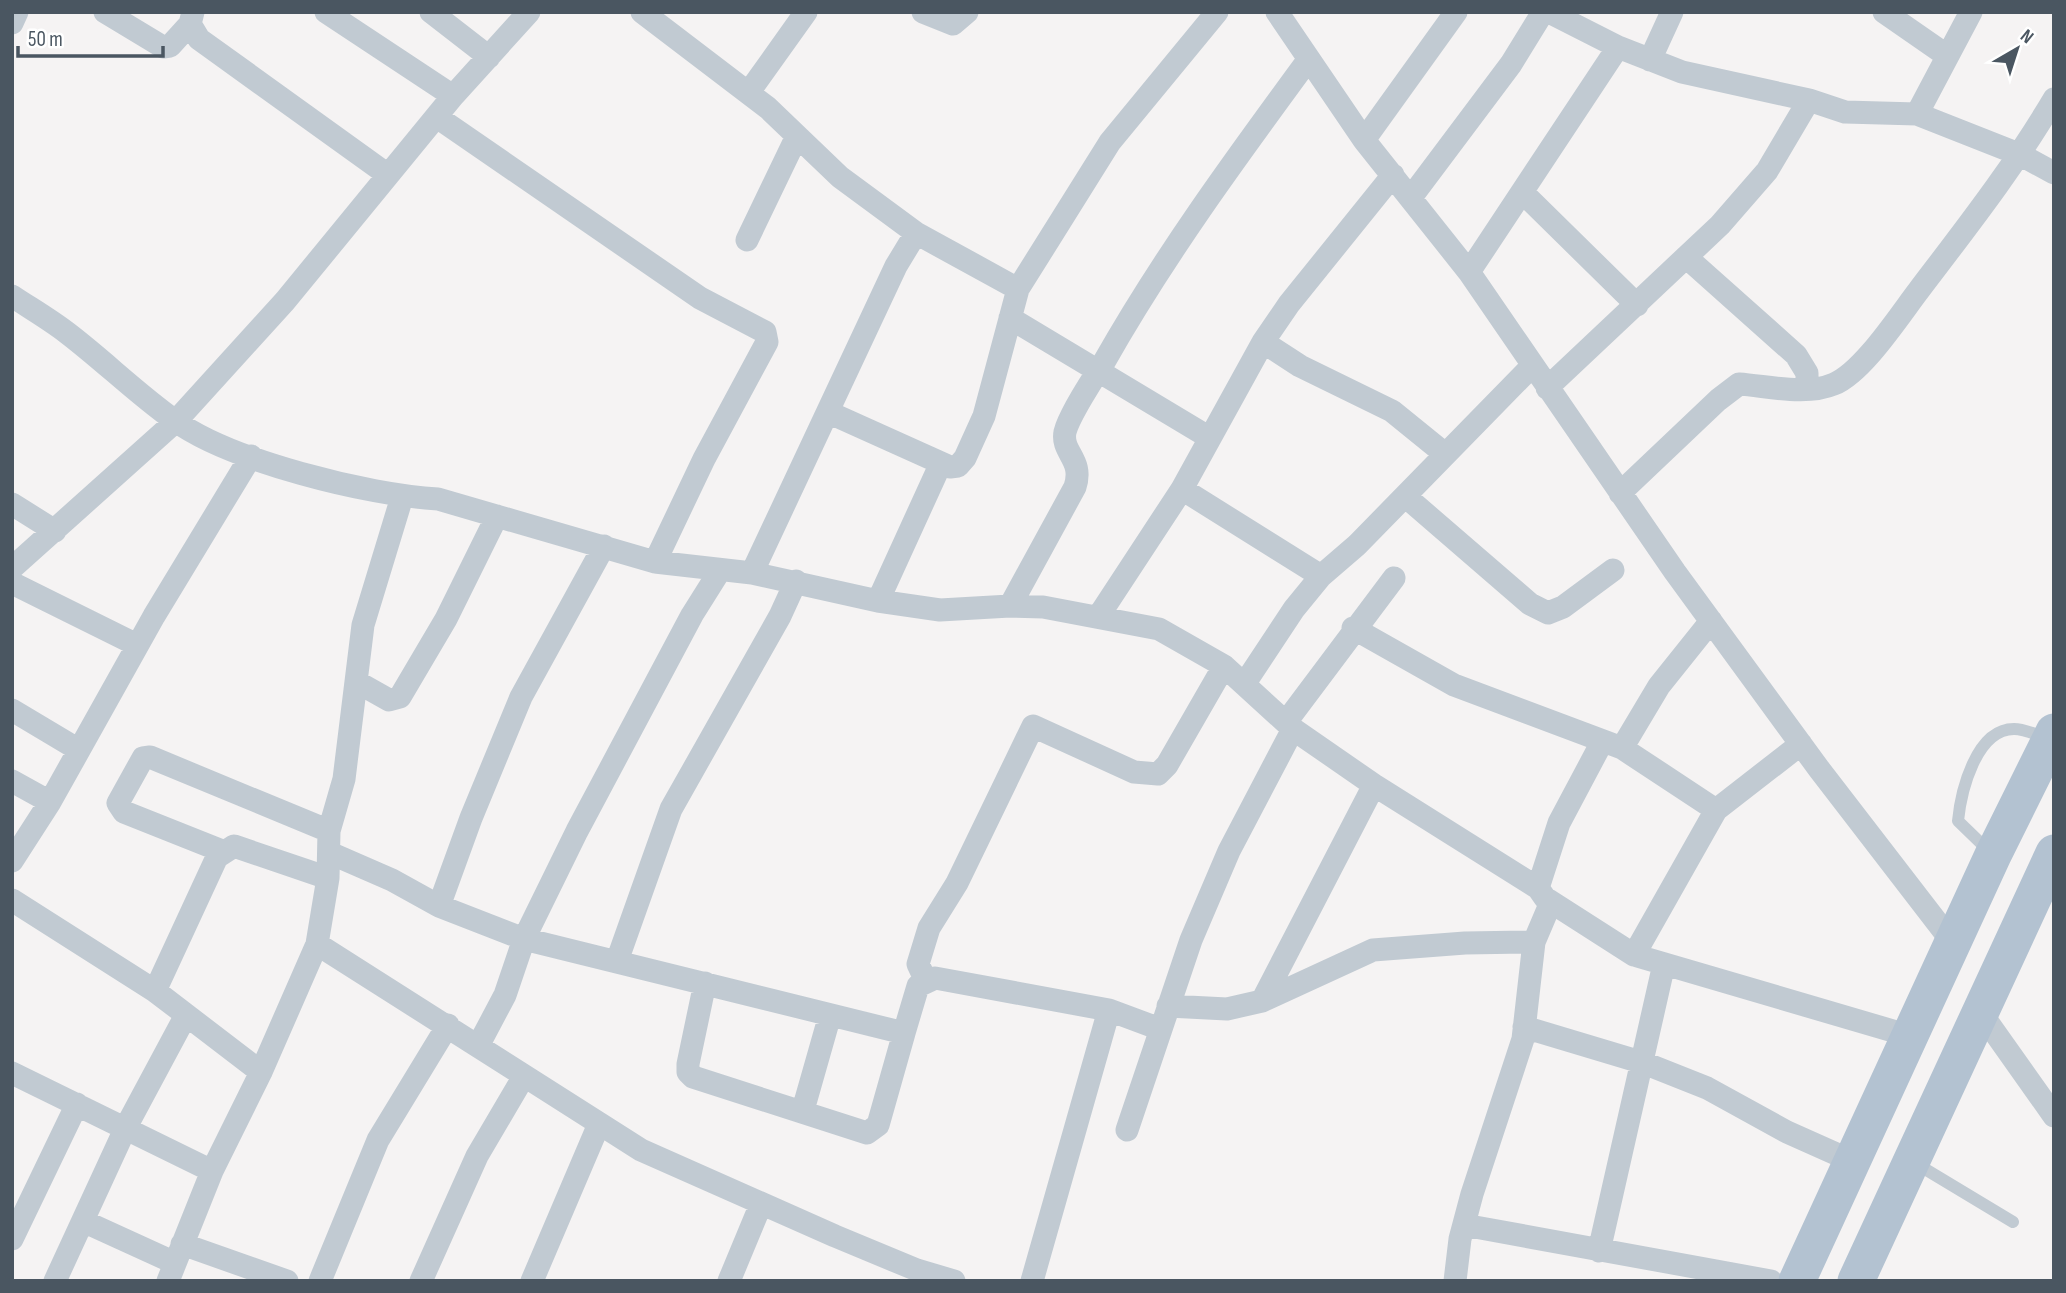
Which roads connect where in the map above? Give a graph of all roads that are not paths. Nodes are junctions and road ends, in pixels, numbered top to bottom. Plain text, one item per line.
1 (17, 12) edge
2 (105, 12) edge
3 (327, 12) edge
4 (431, 12) edge
5 (529, 12) edge
6 (642, 12) edge
7 (806, 12) edge
8 (923, 12) edge
9 (967, 12) edge
10 (1217, 12) edge
11 (1277, 12) edge
12 (1456, 12) edge
13 (1543, 12) edge
14 (1549, 12) edge
15 (1672, 12) edge
16 (1884, 12) edge
17 (1971, 12) edge
18 (191, 18) edge
19 (1573, 18) edge
20 (674, 21) edge
21 (12, 23) edge
22 (1618, 47) junction
23 (1946, 55) junction
24 (489, 57) junction
25 (1308, 60) junction
26 (1650, 60) junction
27 (749, 92) junction
28 (453, 96) junction
29 (2054, 99) edge
30 (1809, 100) junction
31 (1917, 114) junction
32 (438, 117) junction
33 (797, 136) junction
34 (1364, 139) junction
35 (2021, 155) junction
36 (2054, 173) edge
37 (388, 175) junction
38 (1392, 175) junction
39 (1523, 193) junction
40 (1412, 196) junction
41 (916, 233) junction
42 (747, 240) dead end
43 (1686, 257) junction
44 (1469, 272) junction
45 (1018, 289) junction
46 (12, 296) edge
47 (1637, 305) junction
48 (1010, 318) junction
49 (1264, 342) junction
50 (1532, 366) junction
51 (1098, 370) junction
52 (1547, 388) junction
53 (1807, 389) junction
54 (830, 413) junction
55 (176, 421) junction
56 (1210, 438) junction
57 (1446, 454) junction
58 (251, 456) junction
59 (941, 463) junction
60 (1182, 489) junction
61 (1620, 493) junction
62 (1405, 496) junction
63 (402, 497) junction
64 (12, 503) edge
65 (497, 516) junction
66 (55, 531) junction
67 (604, 546) junction
68 (655, 562) junction
69 (12, 568) edge
70 (1614, 570) dead end
71 (719, 572) junction
72 (752, 573) junction
73 (1321, 576) junction
74 (1394, 578) dead end
75 (796, 581) junction
76 (12, 583) edge
77 (878, 601) junction
78 (1010, 606) junction
79 (1098, 617) junction
80 (1711, 621) junction
81 (1353, 628) junction
82 (137, 645) junction
83 (1224, 666) junction
84 (357, 682) junction
85 (1245, 683) junction
86 (12, 710) edge
87 (1289, 725) junction
88 (2052, 736) edge
89 (1801, 744) junction
90 (1612, 745) junction
91 (79, 750) junction
92 (12, 781) edge
93 (1374, 785) junction
94 (50, 802) junction
95 (1716, 810) junction
96 (329, 842) junction
97 (222, 851) junction
98 (2054, 853) edge
99 (1993, 855) junction
100 (12, 861) edge
101 (328, 878) junction
102 (1544, 895) junction
103 (12, 900) edge
104 (439, 906) junction
105 (524, 939) junction
106 (1534, 942) junction
107 (1952, 943) junction
108 (317, 944) junction
109 (1634, 955) junction
110 (617, 961) junction
111 (1664, 964) junction
112 (926, 981) junction
113 (705, 983) junction
114 (155, 992) junction
115 (1262, 1001) junction
116 (1168, 1006) junction
117 (1109, 1010) junction
118 (1979, 1010) junction
119 (830, 1015) junction
120 (186, 1016) junction
121 (448, 1025) junction
122 (1524, 1027) junction
123 (1160, 1030) junction
124 (904, 1032) junction
125 (1910, 1036) junction
126 (478, 1046) junction
127 (1644, 1063) junction
128 (261, 1072) junction
129 (12, 1073) edge
130 (524, 1076) junction
131 (77, 1104) junction
132 (803, 1110) junction
133 (2054, 1116) edge
134 (599, 1124) junction
135 (126, 1127) junction
136 (1127, 1130) dead end
137 (1852, 1161) junction
138 (1912, 1161) junction
139 (212, 1171) junction
140 (761, 1204) junction
141 (83, 1221) junction
142 (2013, 1222) dead end
143 (1464, 1225) junction
144 (14, 1231) edge
145 (1600, 1251) junction
146 (175, 1262) edge
147 (55, 1281) edge
148 (286, 1281) edge
149 (320, 1281) edge
150 (421, 1281) edge
151 (532, 1281) edge
152 (729, 1281) edge
153 (954, 1281) edge
154 (1032, 1281) edge
155 (1455, 1281) edge
156 (1771, 1281) edge
157 (1797, 1281) edge
158 (1856, 1281) edge

1 - 21 street
2 - 18 street
3 - 28 street
4 - 24 street
5 - 24 street
6 - 20 street
7 - 27 street
8 - 9 street
10 - 45 street
11 - 25 street
12 - 34 street
13 - 40 street
14 - 19 street
15 - 26 street
16 - 23 street
17 - 23 street
18 - 37 street
19 - 22 street
20 - 27 street
22 - 26 street
22 - 39 street
23 - 31 street
24 - 28 street
25 - 34 street
25 - 51 street
26 - 30 street
27 - 33 street
28 - 32 street
29 - 35 street
30 - 31 street
30 - 43 street
31 - 35 street
32 - 37 street
32 - 68 street
33 - 41 street
33 - 42 street
34 - 38 street
35 - 36 street
35 - 53 street
37 - 55 street
38 - 40 street
38 - 49 street
39 - 44 street
39 - 47 street
40 - 44 street
41 - 45 street
41 - 54 street
43 - 47 street
43 - 53 street
44 - 50 street
45 - 48 street
46 - 55 street
47 - 52 street
48 - 51 street
48 - 59 street
49 - 56 street
49 - 57 street
50 - 52 street
50 - 57 street
51 - 56 street
51 - 78 street
52 - 61 street
53 - 61 street
54 - 59 street
54 - 72 street
55 - 58 street
55 - 66 street
56 - 60 street
57 - 62 street
58 - 63 street
58 - 82 street
59 - 77 street
60 - 73 street
60 - 79 street
61 - 80 street
62 - 70 street
62 - 73 street
63 - 65 street
63 - 84 street
64 - 66 street
65 - 67 street
65 - 84 street
66 - 69 street
67 - 68 street
67 - 104 street
68 - 71 street
71 - 72 street
71 - 105 street
72 - 75 street
73 - 85 street
74 - 81 street
75 - 77 street
75 - 110 street
76 - 82 street
77 - 78 street
78 - 79 street
79 - 83 street
80 - 89 street
80 - 90 street
81 - 87 street
81 - 90 street
82 - 91 street
83 - 85 street
83 - 112 street
84 - 96 street
85 - 87 street
86 - 91 street
87 - 93 street
87 - 116 street
88 - 99 main road
88 - 99 lane
89 - 95 street
89 - 107 street
90 - 95 street
90 - 102 street
91 - 94 street
92 - 94 street
93 - 102 street
93 - 115 street
94 - 100 street
95 - 109 street
96 - 97 street
96 - 101 street
96 - 104 street
97 - 101 street
97 - 114 street
98 - 118 main road
99 - 107 main road
101 - 108 street
102 - 106 street
102 - 109 street
103 - 114 street
104 - 105 street
105 - 110 street
105 - 126 street
106 - 115 street
106 - 122 street
107 - 125 main road
108 - 121 street
108 - 128 street
109 - 111 street
110 - 113 street
111 - 125 street
111 - 127 street
112 - 117 street
112 - 124 street
113 - 119 street
113 - 132 street
114 - 120 street
115 - 116 street
116 - 123 street
117 - 123 street
117 - 154 street
118 - 133 street
118 - 138 main road
119 - 124 street
119 - 132 street
120 - 128 street
120 - 135 street
121 - 126 street
121 - 149 street
122 - 127 street
122 - 143 street
123 - 136 street
124 - 132 street
125 - 137 main road
126 - 130 street
127 - 137 street
127 - 145 street
128 - 139 street
129 - 131 street
130 - 134 street
130 - 150 street
131 - 135 street
131 - 144 street
134 - 140 street
134 - 151 street
135 - 139 street
135 - 141 street
137 - 157 main road
138 - 142 lane
138 - 158 main road
139 - 146 street
140 - 152 street
140 - 153 street
141 - 146 street
141 - 147 street
143 - 145 street
143 - 155 street
145 - 156 street
146 - 148 street

